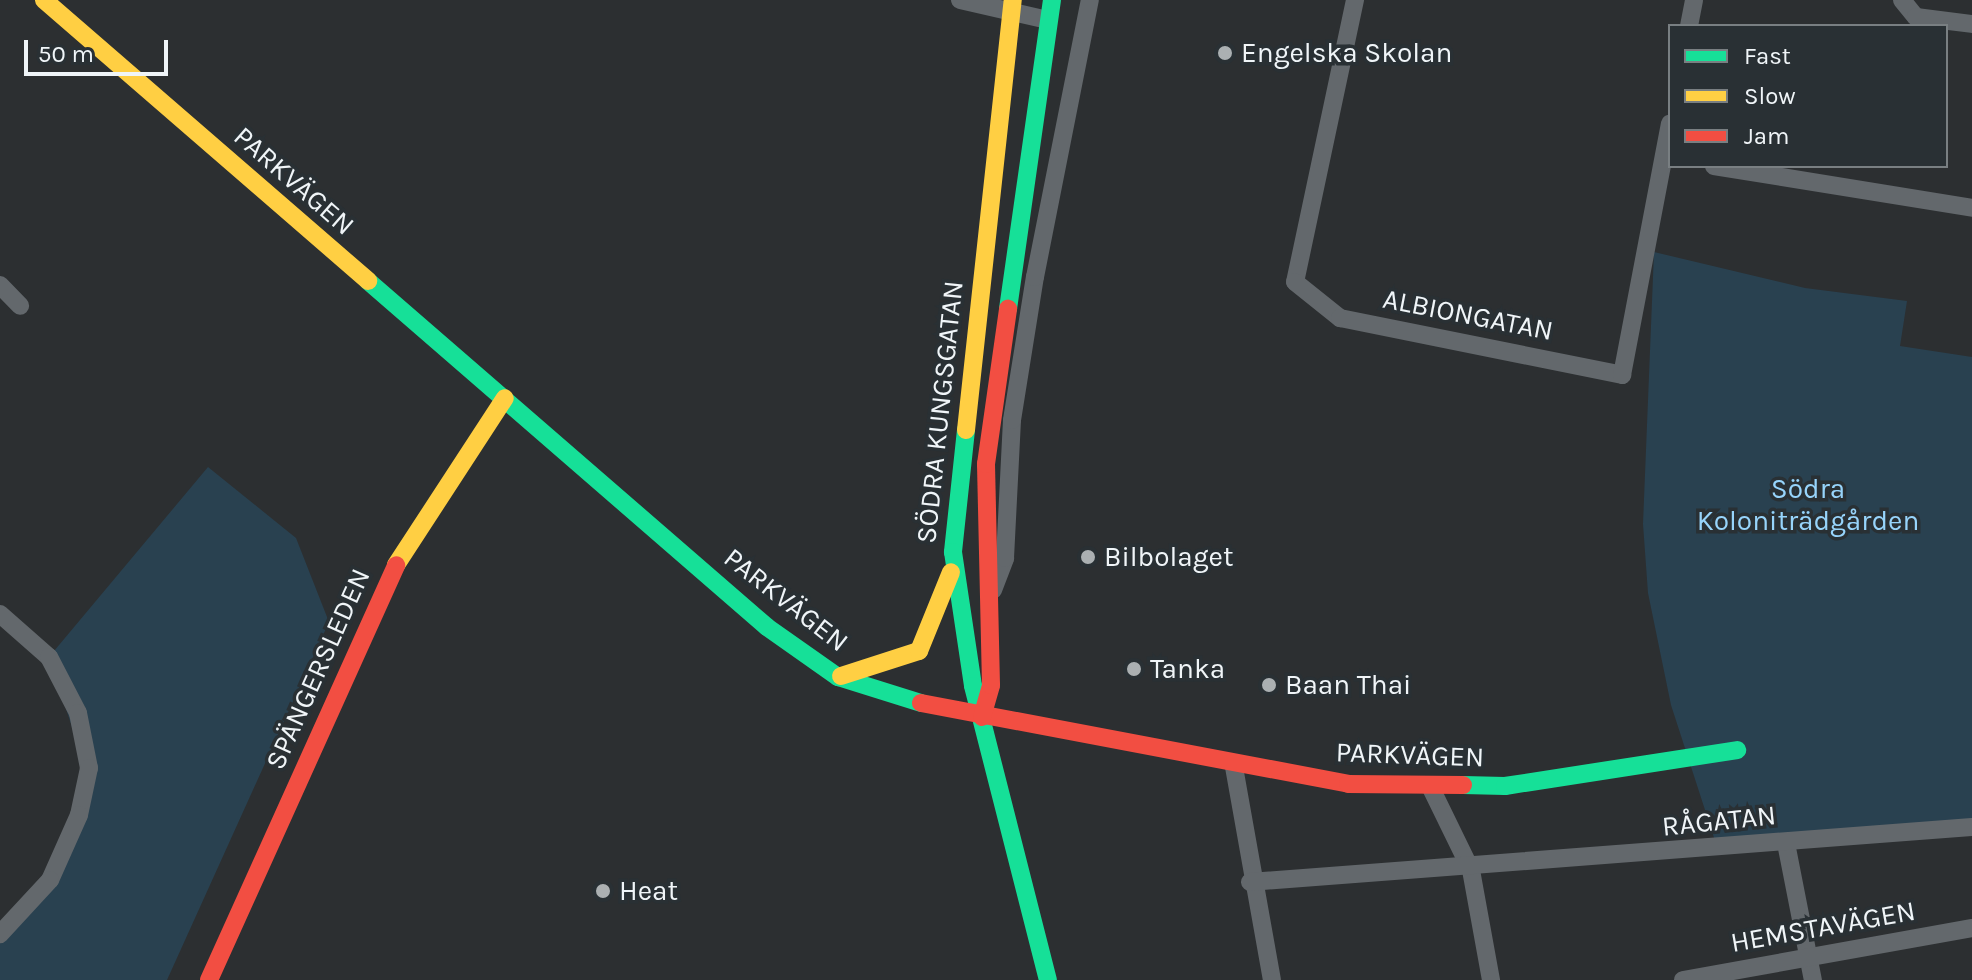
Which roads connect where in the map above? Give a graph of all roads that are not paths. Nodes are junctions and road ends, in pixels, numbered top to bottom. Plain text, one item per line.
1 (44, 0) edge
2 (960, 0) edge
3 (1052, 0) edge
4 (1090, 0) edge
5 (1355, 0) edge
6 (1694, 0) edge
7 (1902, 0) edge
8 (1012, 5) edge
9 (1048, 20) junction
10 (1689, 24) edge
11 (1972, 24) edge
12 (1667, 158) edge
13 (1726, 168) edge
14 (1972, 208) edge
15 (0, 285) edge
16 (20, 306) dead end
17 (505, 398) junction
18 (954, 564) junction
19 (987, 607) junction
20 (0, 614) edge
21 (838, 677) junction
22 (982, 717) junction
23 (1737, 750) dead end
24 (1234, 767) junction
25 (1430, 786) junction
26 (1972, 827) edge
27 (1786, 843) junction
28 (1471, 870) junction
29 (1250, 882) junction
30 (1972, 928) edge
31 (0, 934) edge
32 (1808, 960) junction
33 (209, 980) edge
34 (1048, 980) edge
35 (1272, 980) edge
36 (1491, 980) edge
37 (1683, 980) edge
38 (1813, 980) edge

1 - 17 main road, PARKVÄGEN
2 - 8 street
3 - 9 main road, SÖDRA KUNGSGATAN
4 - 19 street, SÖDRA KUNGSGATAN
5 - 12 street, ALBIONGATAN
6 - 10 street
7 - 11 street
8 - 9 street
8 - 18 main road, SÖDRA KUNGSGATAN
9 - 19 main road, SÖDRA KUNGSGATAN
13 - 14 street
15 - 16 street
17 - 21 main road, PARKVÄGEN
17 - 33 main road, SPÄNGERSLEDEN
18 - 21 main road
18 - 22 main road, SÖDRA KUNGSGATAN
19 - 22 main road, SÖDRA KUNGSGATAN
20 - 31 street
21 - 22 main road, PARKVÄGEN
22 - 24 main road, PARKVÄGEN
22 - 34 main road
23 - 25 main road, PARKVÄGEN
24 - 25 main road, PARKVÄGEN
24 - 29 street
25 - 28 street
26 - 27 street, RÅGATAN
27 - 28 street, RÅGATAN
27 - 32 street
28 - 29 street, RÅGATAN
28 - 36 street
29 - 35 street
30 - 32 street, HEMSTAVÄGEN
32 - 37 street, HEMSTAVÄGEN
32 - 38 street

